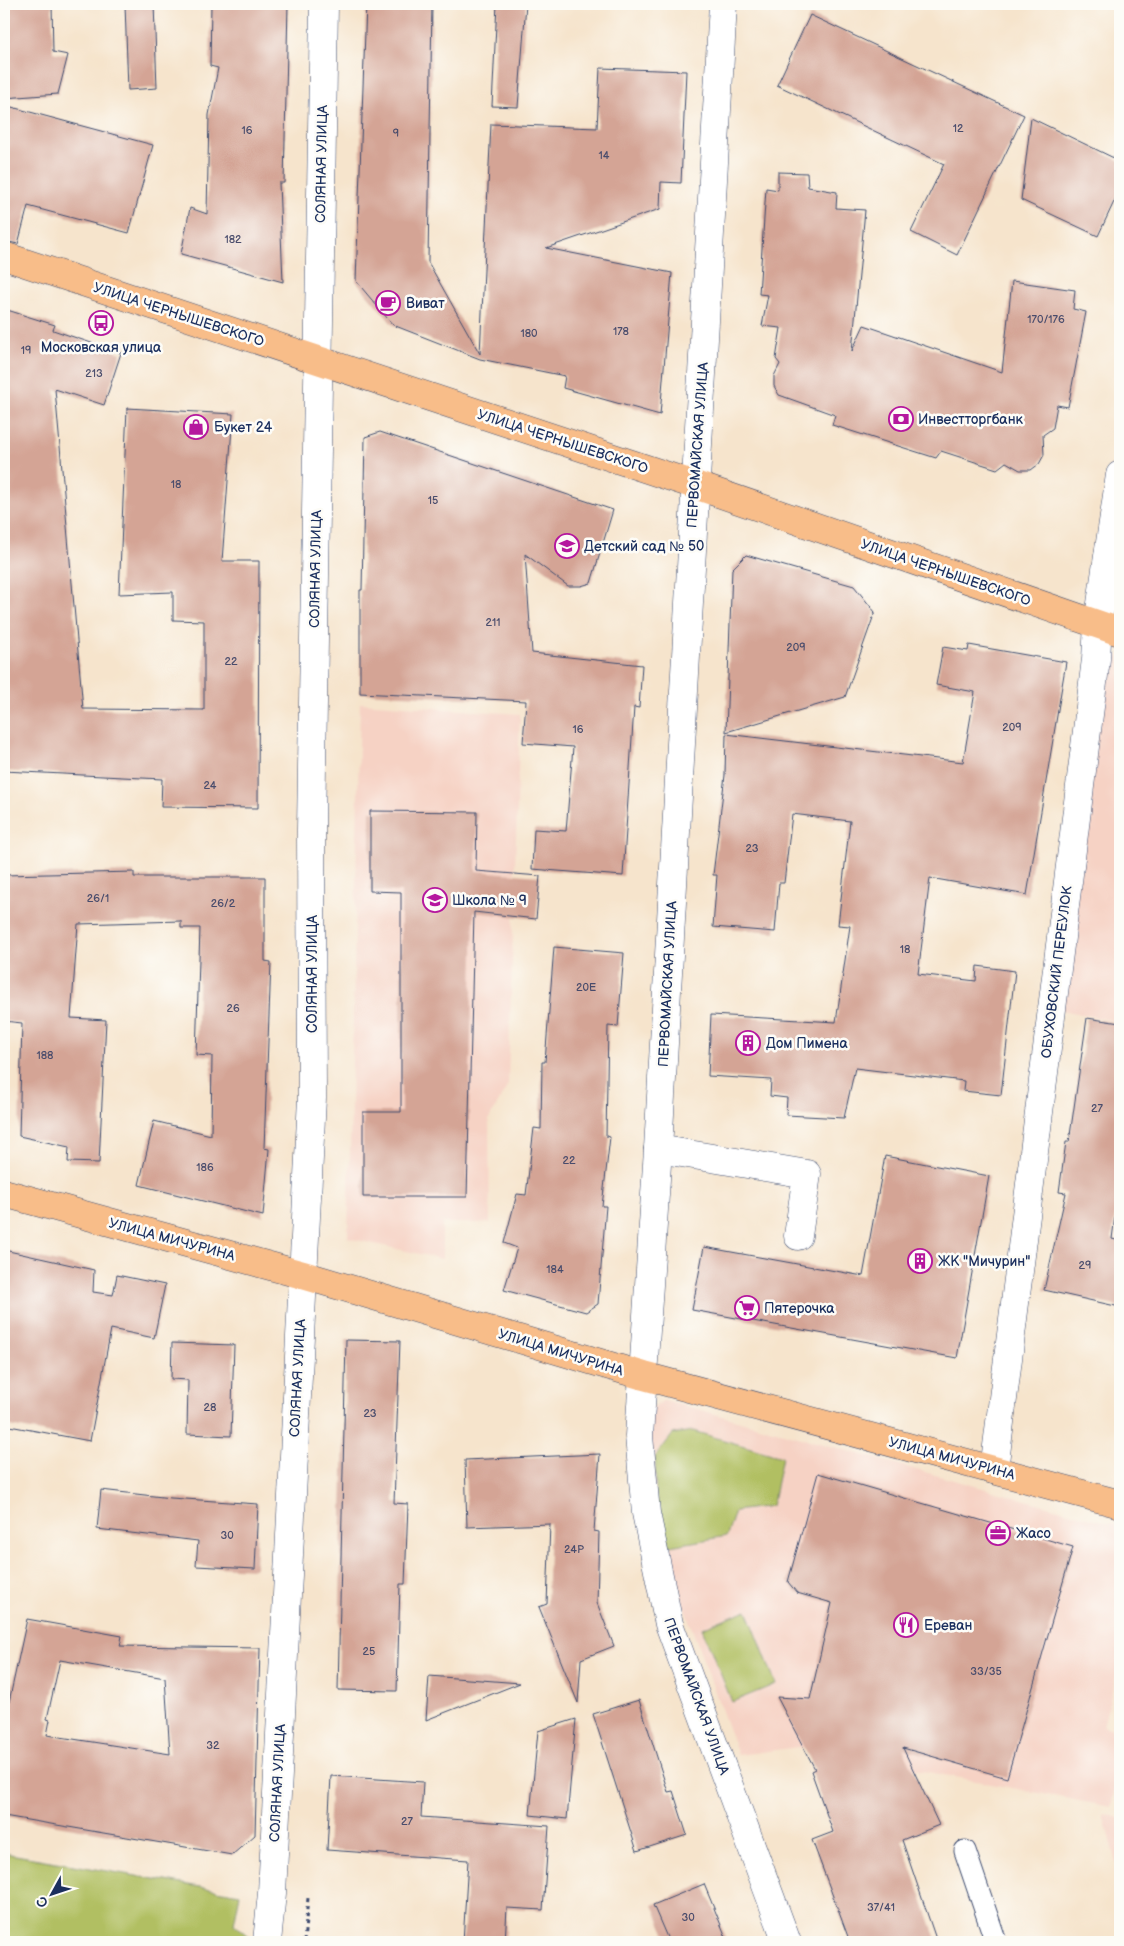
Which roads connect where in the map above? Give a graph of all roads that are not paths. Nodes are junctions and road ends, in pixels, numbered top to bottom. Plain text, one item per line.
1 (324, 4) edge
2 (723, 4) edge
3 (4, 256) edge
4 (317, 359) junction
5 (1120, 475) edge
6 (695, 485) junction
7 (1109, 628) edge
8 (658, 1150) junction
9 (4, 1193) edge
10 (798, 1236) dead end
11 (303, 1275) junction
12 (644, 1376) junction
13 (994, 1470) junction
14 (1120, 1504) edge
15 (965, 1851) dead end
16 (267, 1942) edge
17 (787, 1942) edge
18 (996, 1942) edge

1 - 4 street, СОЛЯНАЯ УЛИЦА
2 - 6 street, ПЕРВОМАЙСКАЯ УЛИЦА
3 - 4 main road, УЛИЦА ЧЕРНЫШЕВСКОГО
4 - 6 main road, УЛИЦА ЧЕРНЫШЕВСКОГО
4 - 11 street, СОЛЯНАЯ УЛИЦА
5 - 7 street, ОБУХОВСКИЙ ПЕРЕУЛОК
6 - 7 main road, УЛИЦА ЧЕРНЫШЕВСКОГО
6 - 8 street, ПЕРВОМАЙСКАЯ УЛИЦА
7 - 13 street, ОБУХОВСКИЙ ПЕРЕУЛОК
8 - 10 street
8 - 12 street, ПЕРВОМАЙСКАЯ УЛИЦА
9 - 11 main road, УЛИЦА МИЧУРИНА
11 - 12 main road, УЛИЦА МИЧУРИНА
11 - 16 street, СОЛЯНАЯ УЛИЦА
12 - 13 main road, УЛИЦА МИЧУРИНА
12 - 17 street, ПЕРВОМАЙСКАЯ УЛИЦА
13 - 14 main road, УЛИЦА МИЧУРИНА
15 - 18 lane

